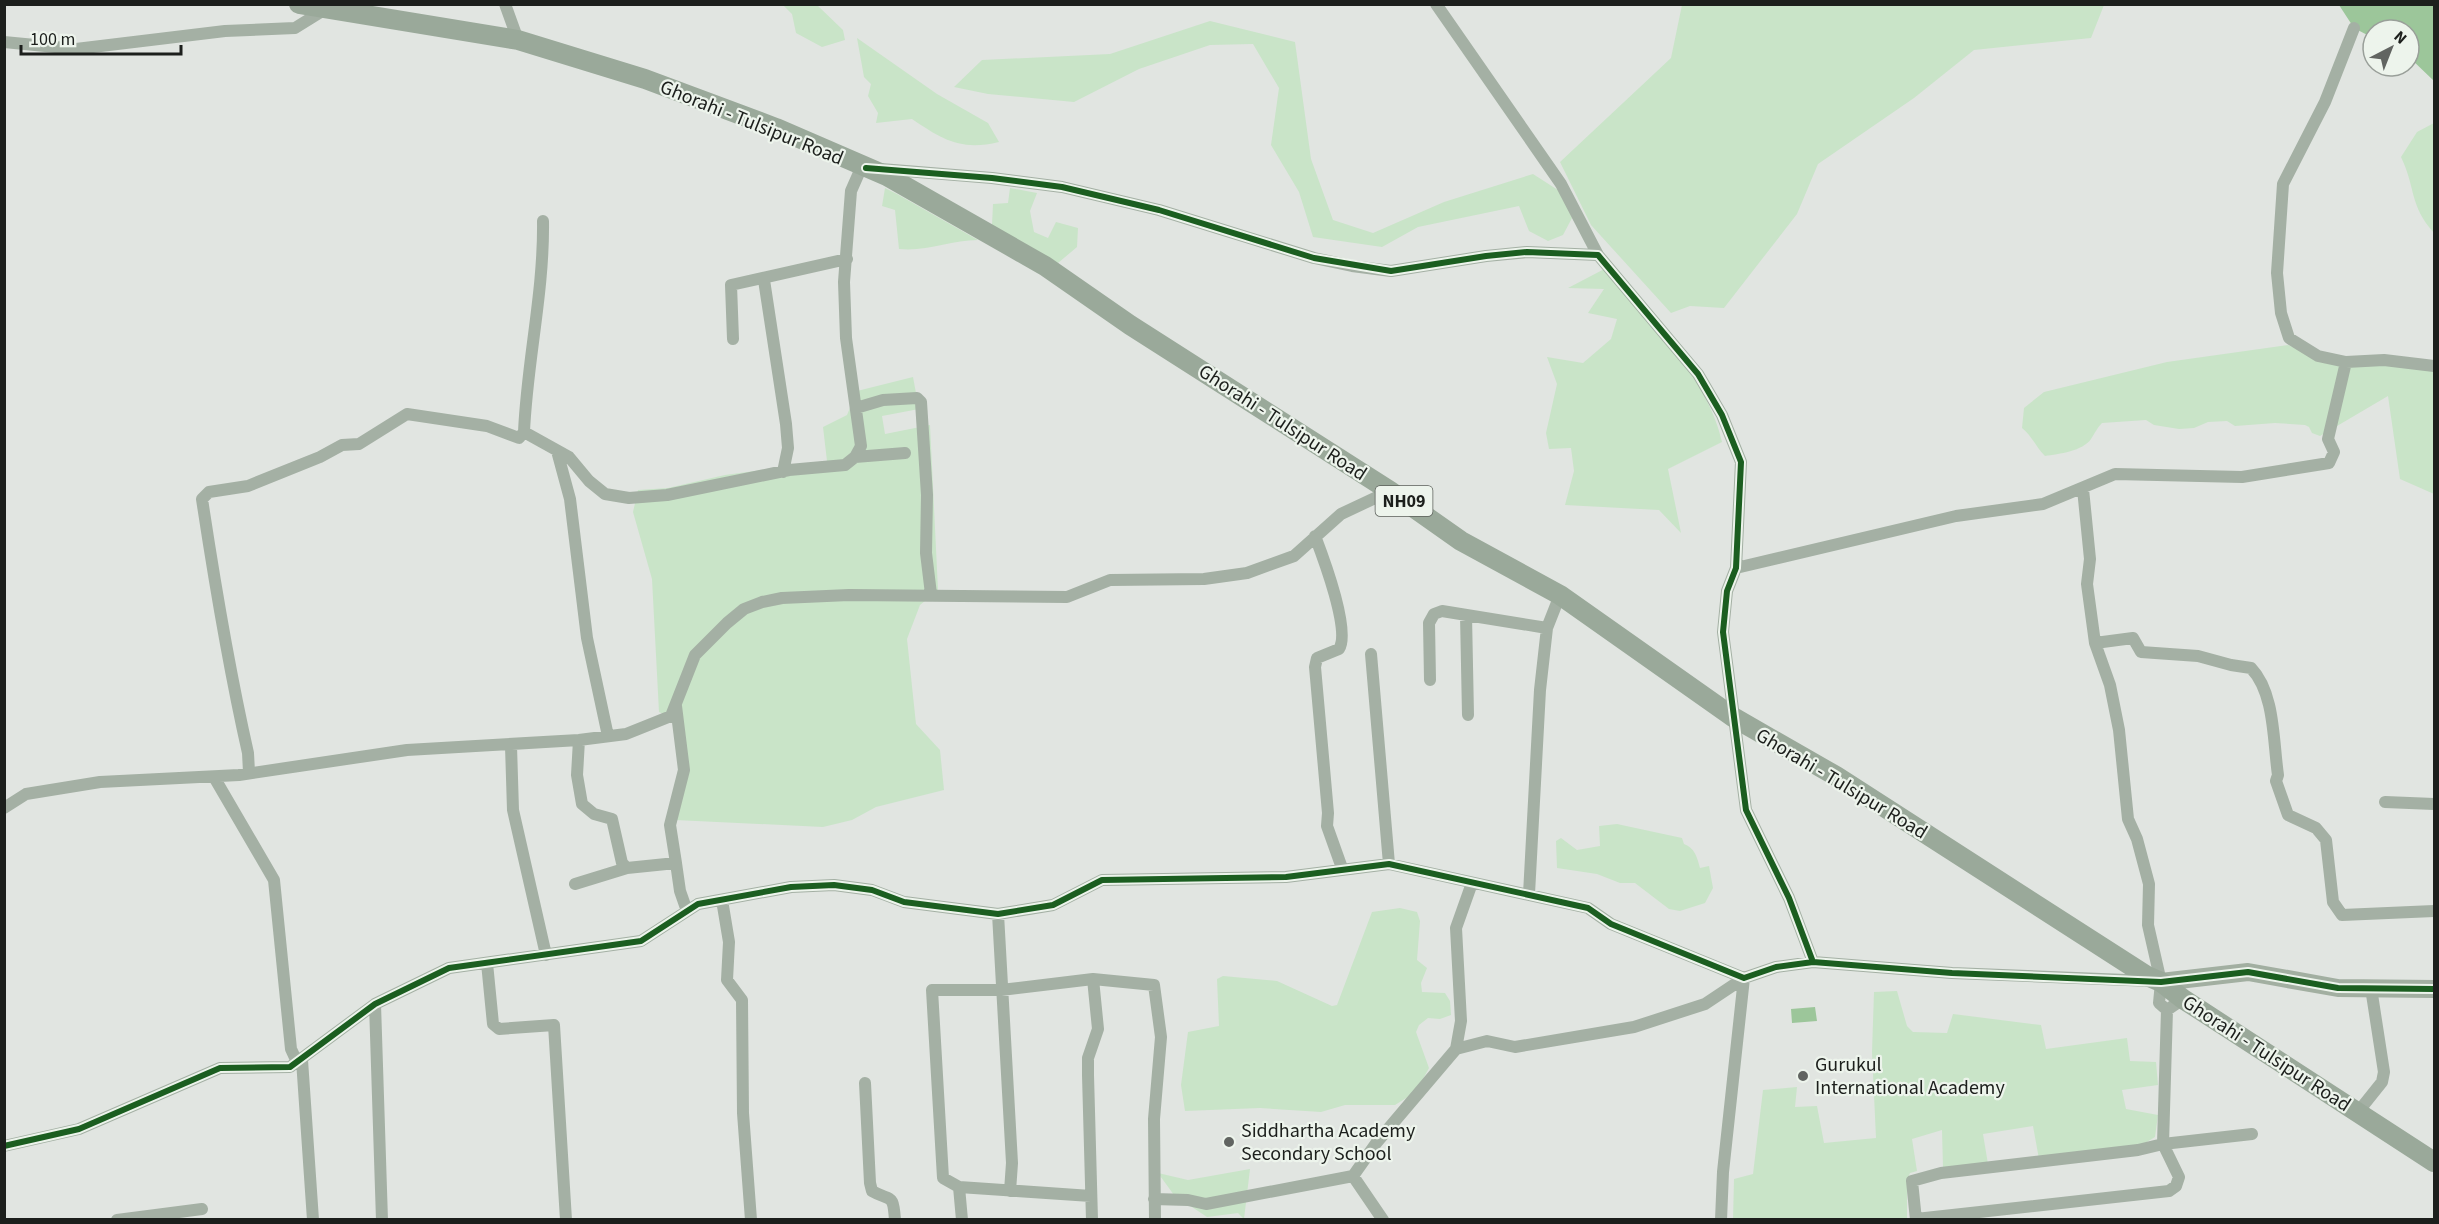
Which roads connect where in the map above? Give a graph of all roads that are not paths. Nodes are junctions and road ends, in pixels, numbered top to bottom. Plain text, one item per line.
1 (299, 4) edge
2 (505, 4) edge
3 (1436, 4) edge
4 (346, 9) edge
5 (324, 10) junction
6 (2354, 28) dead end
7 (518, 40) junction
8 (4, 42) edge
9 (864, 167) junction
10 (543, 221) dead end
11 (1598, 255) junction
12 (847, 259) junction
13 (764, 280) junction
14 (733, 339) dead end
15 (2346, 362) junction
16 (2434, 366) edge
17 (856, 408) junction
18 (524, 432) junction
19 (557, 451) junction
20 (906, 453) dead end
21 (855, 457) junction
22 (783, 472) junction
23 (2083, 489) junction
24 (1389, 491) junction
25 (1315, 536) junction
26 (1736, 568) junction
27 (931, 594) junction
28 (1560, 595) junction
29 (1466, 615) junction
30 (1547, 628) junction
31 (2095, 643) junction
32 (1371, 654) dead end
33 (1430, 680) dead end
34 (676, 706) junction
35 (1468, 715) dead end
36 (1733, 717) junction
37 (608, 736) junction
38 (579, 741) junction
39 (511, 746) junction
40 (249, 772) junction
41 (214, 777) junction
42 (2385, 802) dead end
43 (2434, 804) edge
44 (4, 808) edge
45 (676, 863) junction
46 (1389, 864) junction
47 (627, 868) junction
48 (1342, 868) junction
49 (575, 884) dead end
50 (1472, 884) junction
51 (1529, 894) junction
52 (722, 900) junction
53 (687, 911) junction
54 (2434, 911) edge
55 (998, 914) junction
56 (546, 955) junction
57 (1813, 962) junction
58 (487, 963) junction
59 (1744, 978) junction
60 (1093, 979) junction
61 (2161, 982) junction
62 (2371, 988) junction
63 (2434, 988) edge
64 (1001, 990) junction
65 (375, 1004) junction
66 (2175, 1005) junction
67 (1456, 1049) junction
68 (299, 1061) junction
69 (865, 1083) dead end
70 (2358, 1112) junction
71 (2252, 1134) dead end
72 (2163, 1143) junction
73 (4, 1146) edge
74 (2434, 1162) edge
75 (1353, 1176) junction
76 (959, 1187) junction
77 (1010, 1191) junction
78 (1091, 1197) junction
79 (1154, 1199) junction
80 (202, 1209) dead end
81 (1916, 1219) edge
82 (117, 1220) edge
83 (313, 1220) edge
84 (382, 1220) edge
85 (566, 1220) edge
86 (751, 1220) edge
87 (895, 1220) edge
88 (962, 1220) edge
89 (1092, 1220) edge
90 (1155, 1220) edge
91 (1383, 1220) edge
92 (1721, 1220) edge

1 - 5 main road, Ghorahi - Tulsipur Road / NH09
2 - 7 street
3 - 11 street
4 - 5 main road, Ghorahi - Tulsipur Road / NH09
4 - 7 main road, Ghorahi - Tulsipur Road / NH09
5 - 8 street
6 - 15 street
7 - 9 main road, Ghorahi - Tulsipur Road / NH09
9 - 11 street
9 - 12 street
9 - 24 main road, Ghorahi - Tulsipur Road / NH09
10 - 18 street
11 - 26 street
12 - 13 street
12 - 17 street
13 - 14 street
13 - 22 street
15 - 16 street
15 - 23 street
17 - 21 street
17 - 27 street
18 - 19 street
18 - 40 street
19 - 22 street
19 - 37 street
20 - 21 street
21 - 22 street
23 - 26 street
23 - 31 street
24 - 25 street
24 - 28 main road, Ghorahi - Tulsipur Road / NH09
25 - 27 street
25 - 48 street
26 - 36 street
27 - 34 street
28 - 30 street
28 - 36 main road, Ghorahi - Tulsipur Road / NH09
29 - 30 street
29 - 33 street
29 - 35 street
30 - 51 street
31 - 54 street
31 - 61 street
32 - 46 street
34 - 37 street
34 - 45 street
36 - 57 street
36 - 61 main road, Ghorahi - Tulsipur Road / NH09
37 - 38 street
38 - 39 street
38 - 47 street
39 - 40 street
39 - 56 street
40 - 41 street
41 - 44 street
41 - 68 street
42 - 43 street
45 - 47 street
45 - 53 street
46 - 48 street
46 - 50 street
47 - 49 street
48 - 55 street
50 - 51 street
50 - 67 street
51 - 59 street
52 - 53 street
52 - 55 street
52 - 86 street
53 - 56 street
55 - 64 street
56 - 58 street
57 - 59 street
57 - 61 street
58 - 65 street
58 - 85 street
59 - 67 street
59 - 92 street
60 - 64 street
60 - 78 street
60 - 79 street
61 - 62 street
61 - 66 main road, Ghorahi - Tulsipur Road / NH09
62 - 63 street
62 - 70 street
64 - 76 street
64 - 77 street
65 - 68 street
65 - 84 street
66 - 70 main road, Ghorahi - Tulsipur Road / NH09
66 - 72 street
67 - 75 street
68 - 73 street
68 - 83 street
69 - 87 street
70 - 74 main road, Ghorahi - Tulsipur Road / NH09
71 - 72 street
72 - 81 street
72 - 81 street
75 - 79 street
75 - 91 street
76 - 77 street
76 - 88 street
77 - 78 street
78 - 89 street
79 - 90 street
80 - 82 street

